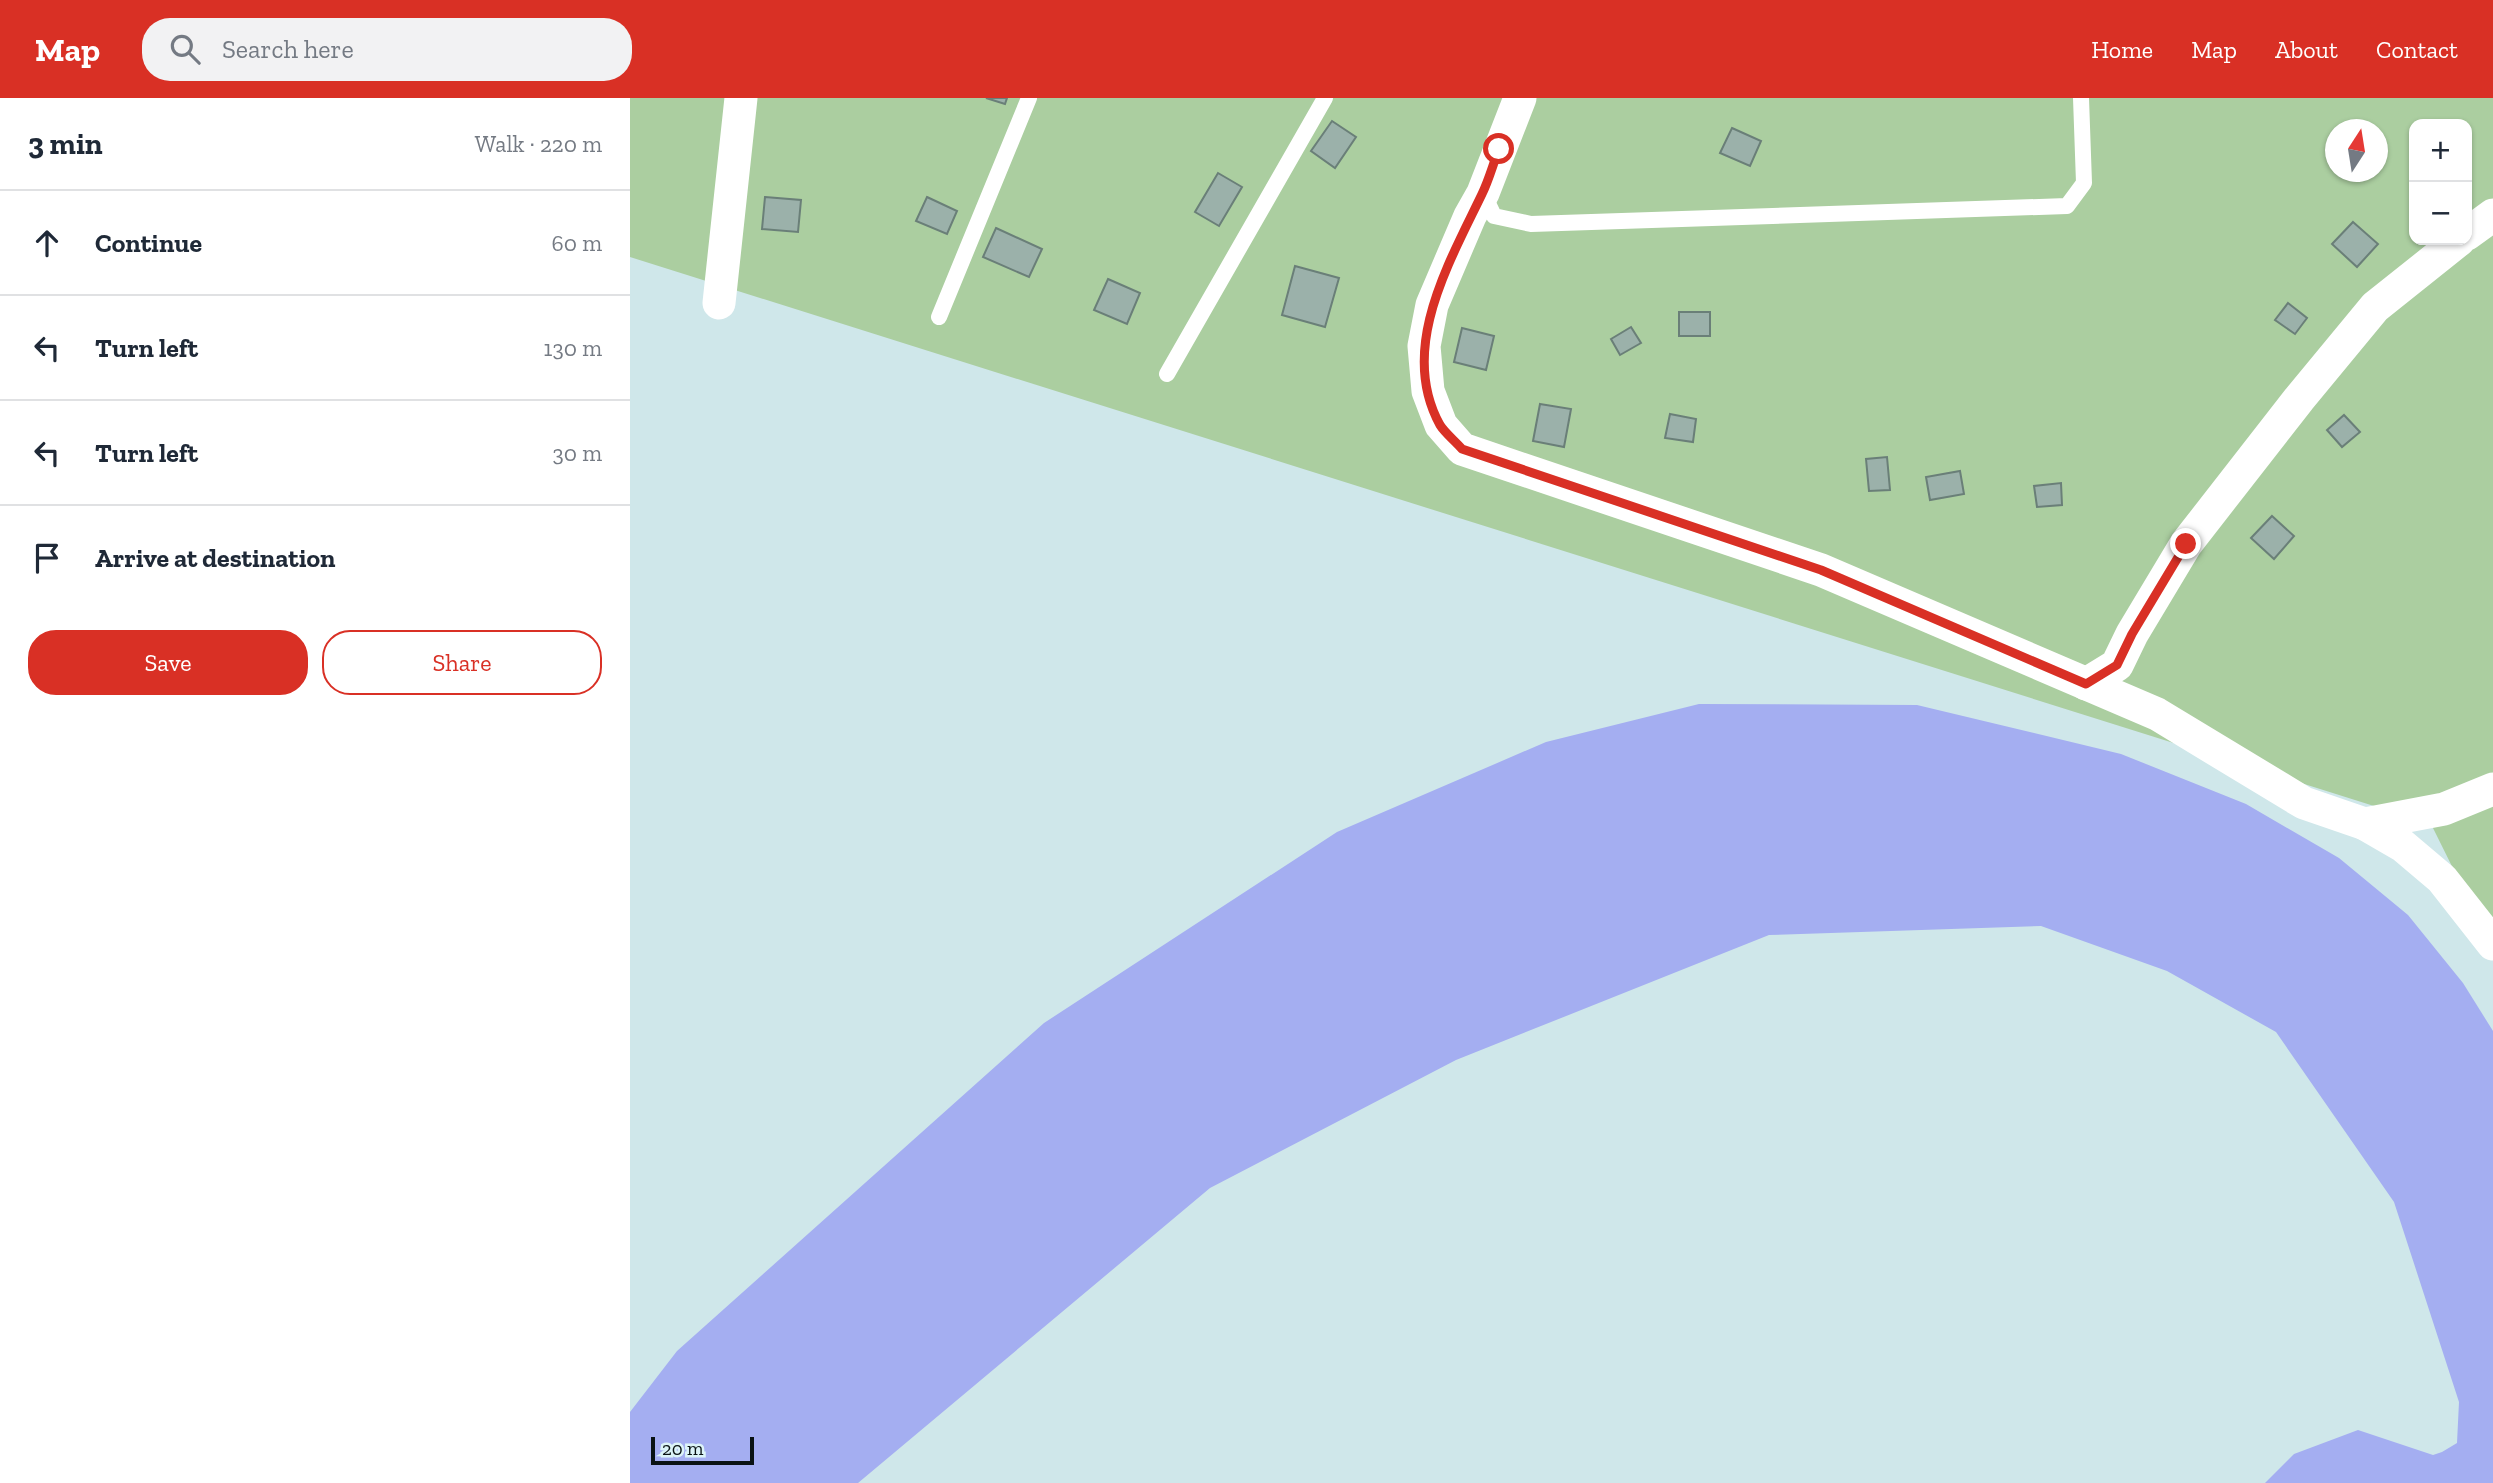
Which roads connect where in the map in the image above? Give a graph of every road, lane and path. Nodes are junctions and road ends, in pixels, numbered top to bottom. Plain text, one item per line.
1 (741, 98) edge
2 (1029, 98) edge
3 (1325, 98) edge
4 (1520, 98) edge
5 (2081, 98) edge
6 (1483, 193) junction
7 (2493, 215) edge
8 (2472, 230) edge
9 (2453, 245) edge
10 (719, 303) dead end
11 (939, 317) dead end
12 (1167, 374) dead end
13 (2086, 684) junction
14 (2493, 789) edge
15 (2365, 824) junction
16 (2493, 944) edge

1 - 10 street
2 - 11 lane
3 - 12 lane
4 - 6 street
5 - 6 lane
6 - 13 street
7 - 8 street
9 - 13 street
13 - 15 street
14 - 15 street
15 - 16 street

